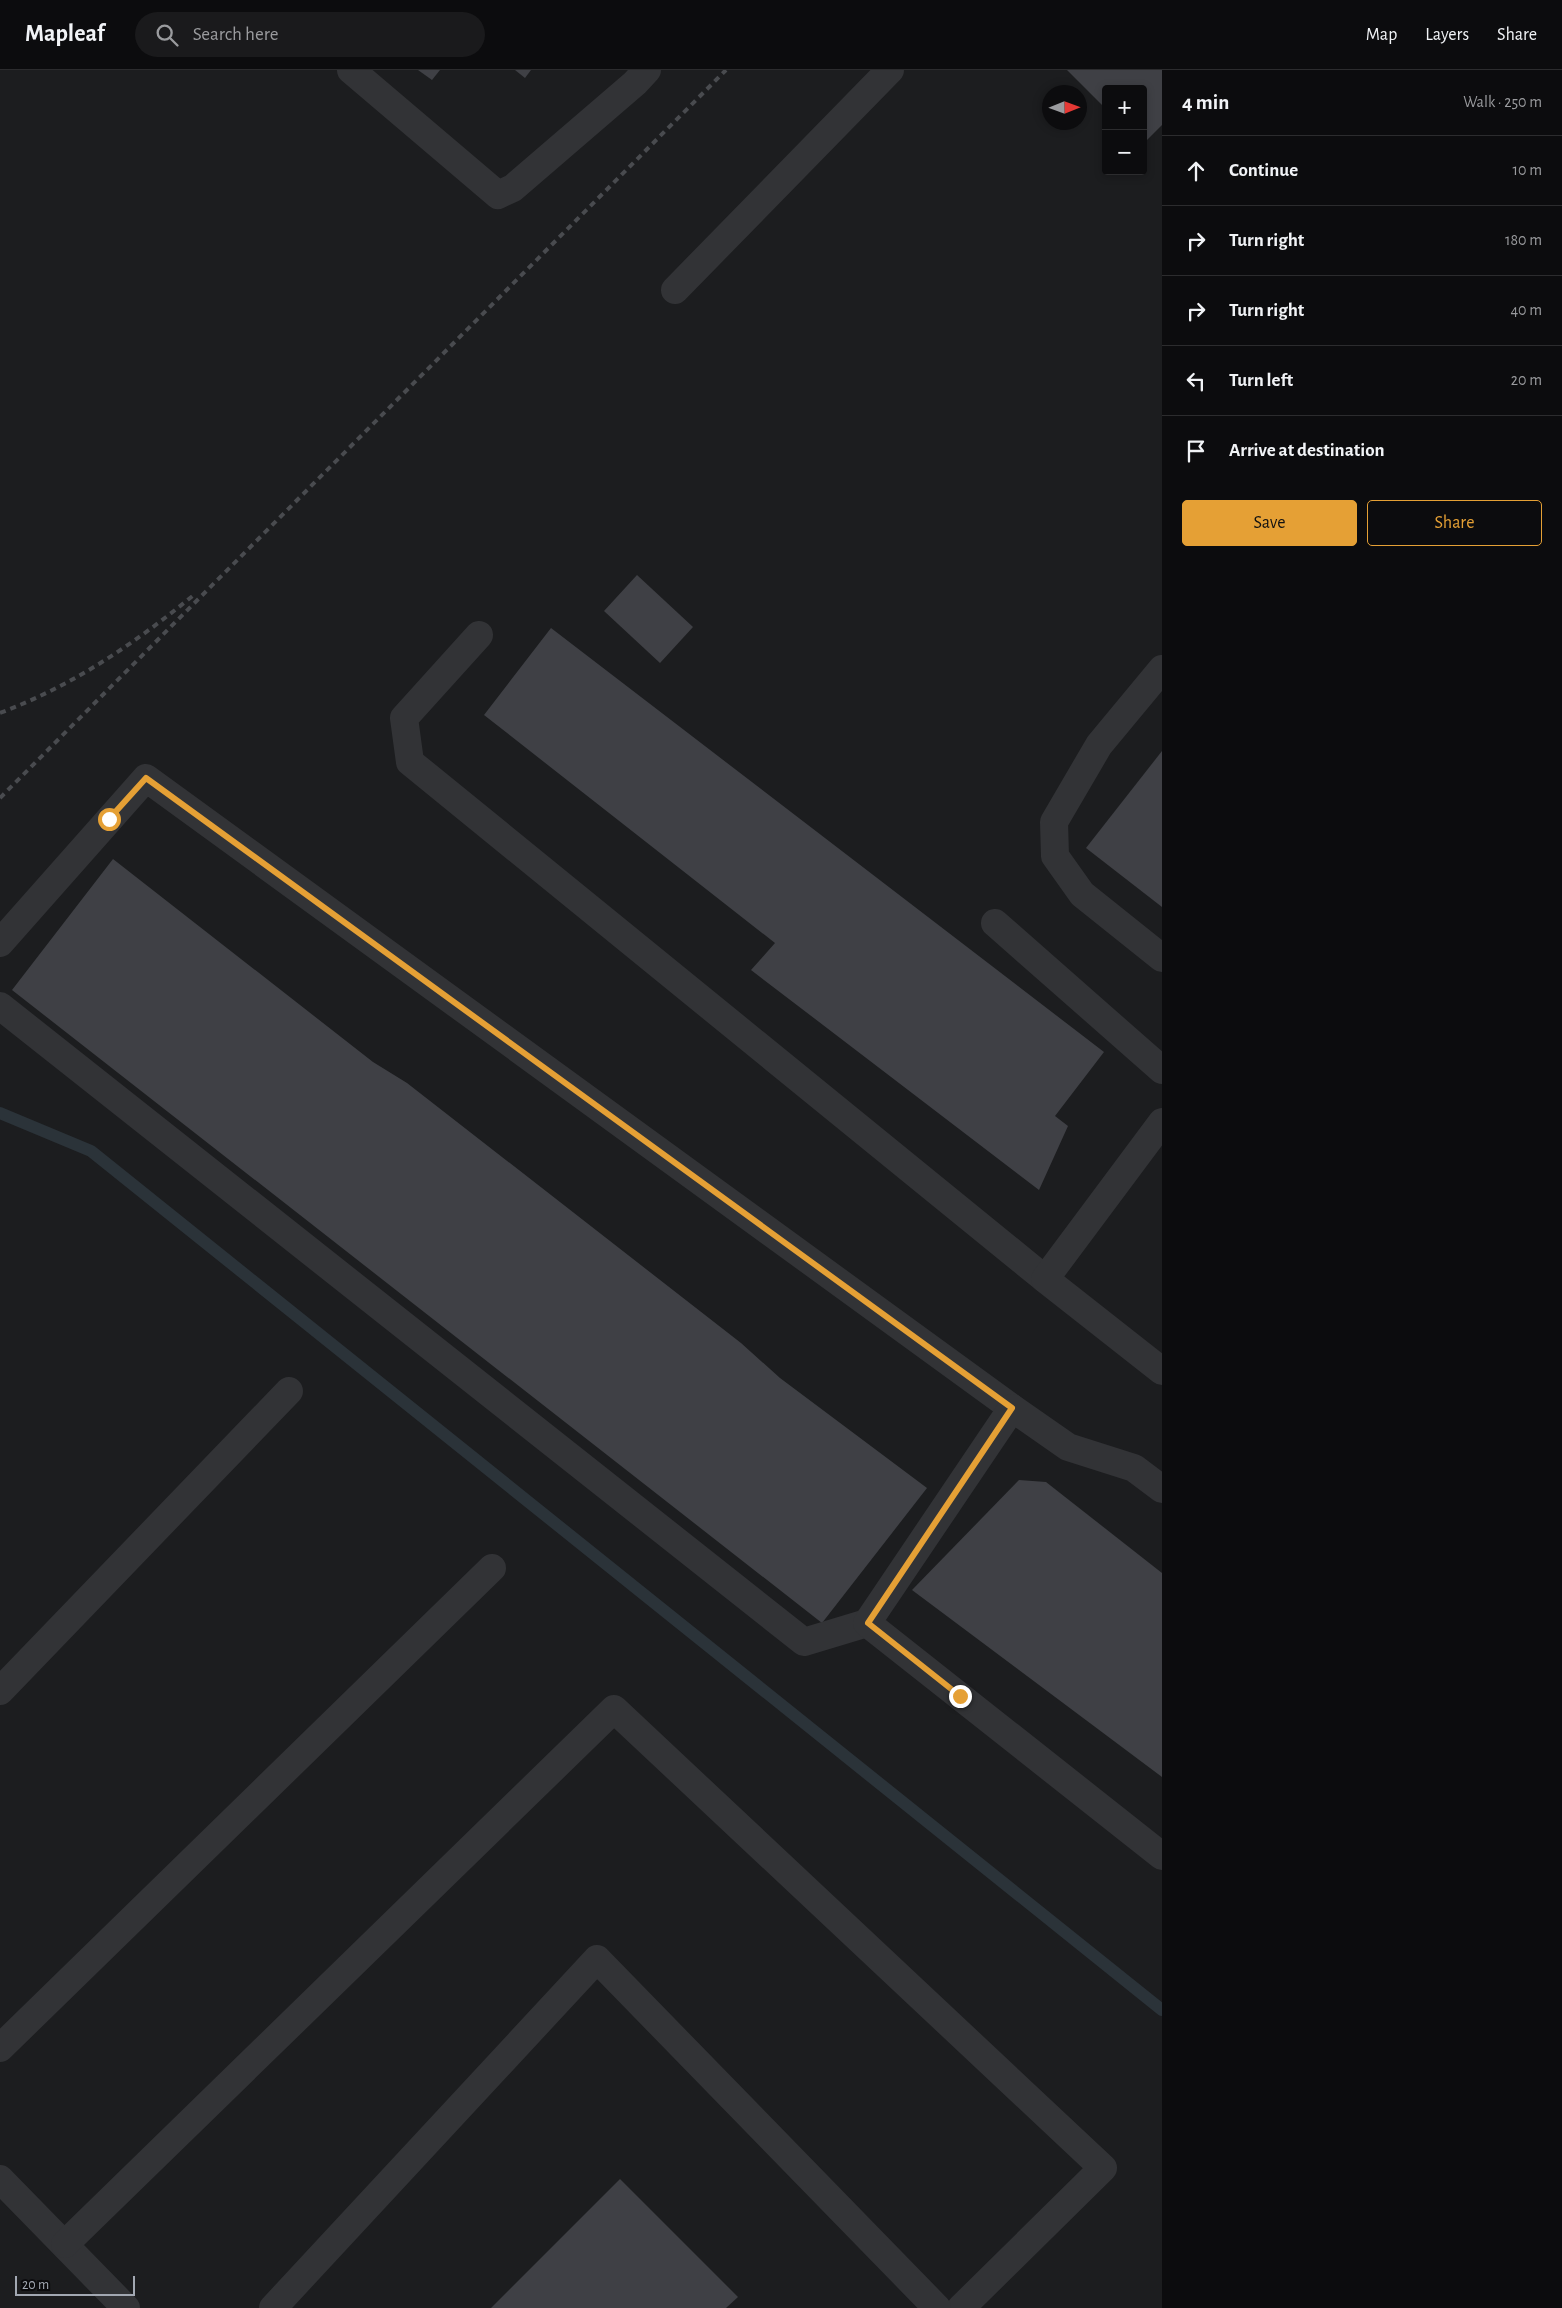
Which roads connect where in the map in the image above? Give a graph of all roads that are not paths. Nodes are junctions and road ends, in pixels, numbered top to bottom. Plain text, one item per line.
1 (351, 70) edge
2 (647, 70) edge
3 (890, 70) edge
4 (676, 290) dead end
5 (479, 635) dead end
6 (1162, 669) edge
7 (995, 923) dead end
8 (0, 943) edge
9 (1162, 958) edge
10 (0, 1006) edge
11 (1162, 1070) edge
12 (1162, 1122) edge
13 (1045, 1279) junction
14 (1162, 1371) edge
15 (289, 1391) dead end
16 (1012, 1408) junction
17 (1162, 1489) edge
18 (492, 1568) dead end
19 (868, 1623) junction
20 (0, 1691) edge
21 (1162, 1856) edge
22 (0, 2048) edge
23 (0, 2179) edge
24 (65, 2244) junction
25 (126, 2308) edge
26 (273, 2308) edge
27 (937, 2308) edge
28 (961, 2308) edge

1 - 2 lane
3 - 4 lane
5 - 13 lane
6 - 9 lane
7 - 11 lane
8 - 16 lane
10 - 19 lane
12 - 13 lane
13 - 14 lane
15 - 20 lane
16 - 17 lane
16 - 19 lane
18 - 22 lane
19 - 21 lane
23 - 24 lane
24 - 25 lane
24 - 28 lane
26 - 27 lane

